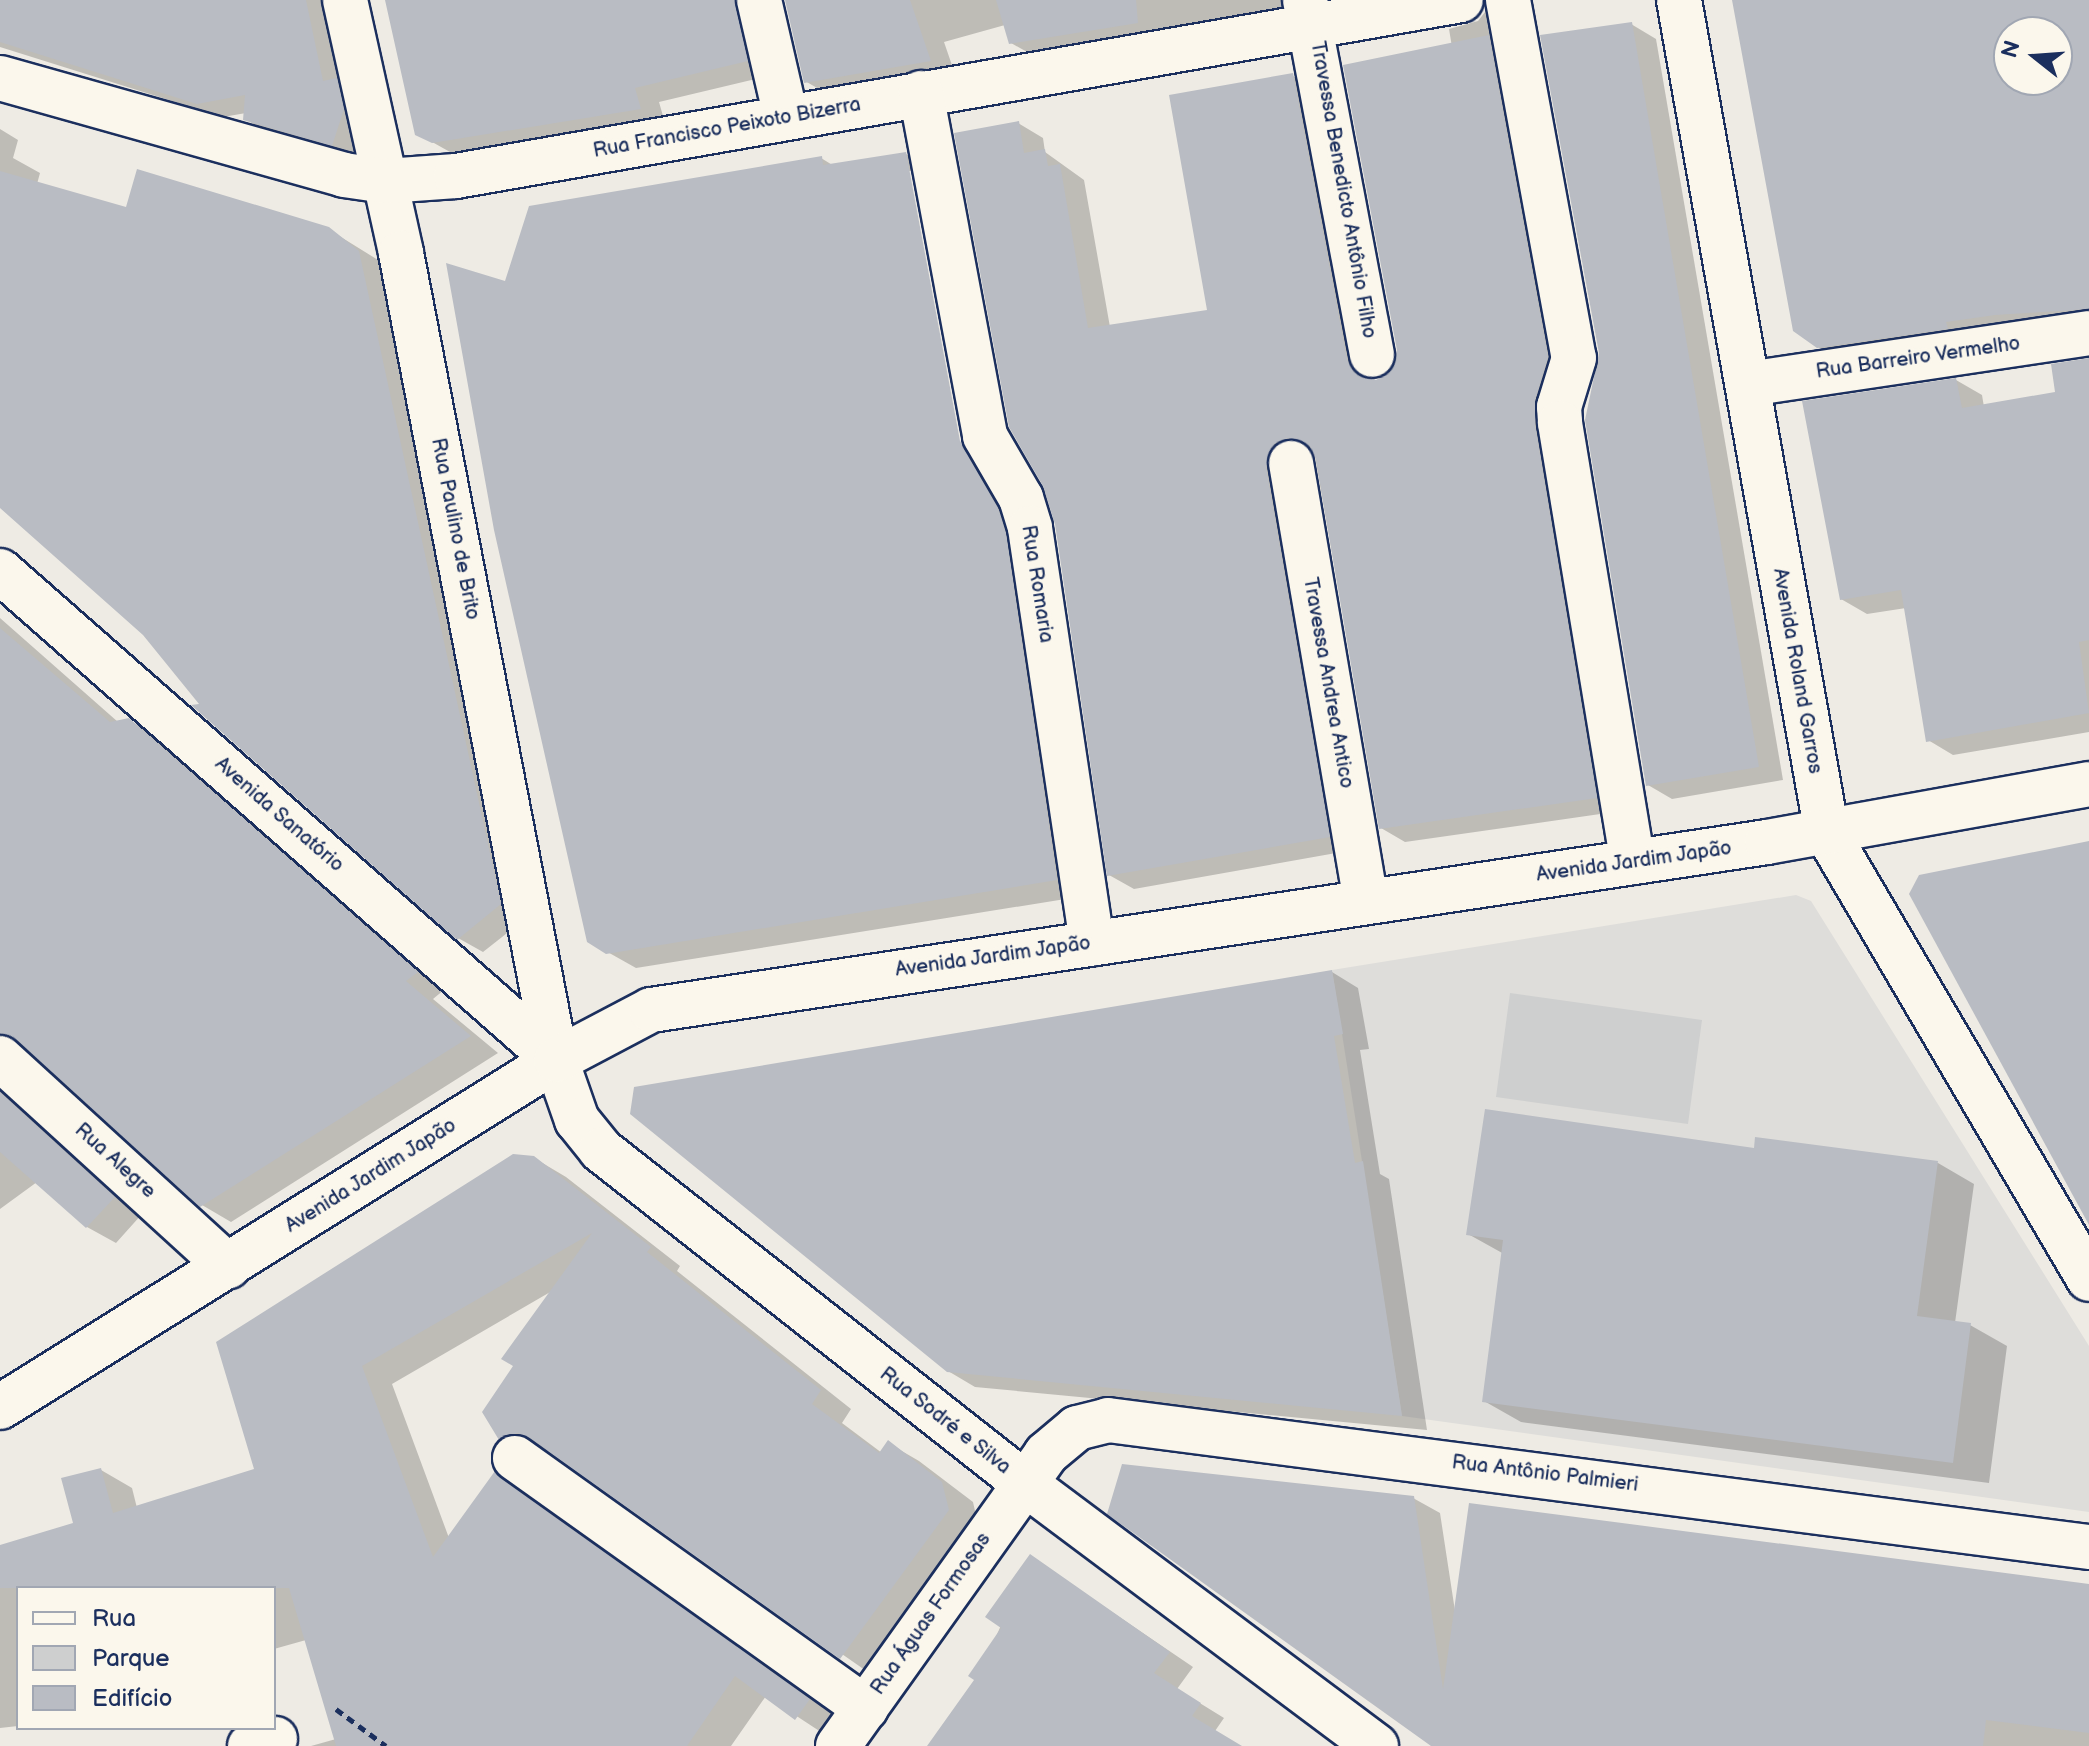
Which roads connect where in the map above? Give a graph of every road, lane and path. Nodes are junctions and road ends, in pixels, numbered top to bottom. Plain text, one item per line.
1 (345, 0) edge
2 (759, 0) edge
3 (1461, 0) edge
4 (1508, 0) edge
5 (1679, 0) edge
6 (1379, 7) edge
7 (1310, 13) edge
8 (0, 78) edge
9 (921, 93) junction
10 (786, 117) junction
11 (386, 181) junction
12 (2089, 333) edge
13 (1372, 355) dead end
14 (1748, 384) junction
15 (1291, 463) dead end
16 (0, 571) edge
17 (2089, 784) edge
18 (1827, 833) junction
19 (1633, 862) junction
20 (1366, 902) junction
21 (1092, 943) junction
22 (537, 947) junction
23 (477, 989) junction
24 (0, 1058) edge
25 (556, 1060) junction
26 (2074, 1228) edge
27 (228, 1266) junction
28 (2089, 1279) edge
29 (0, 1407) edge
30 (515, 1458) dead end
31 (1023, 1482) junction
32 (2089, 1547) edge
33 (866, 1708) junction
34 (336, 1709) dead end
35 (386, 1746) edge
36 (838, 1746) edge
37 (1376, 1746) edge

1 - 11 street, Rua Paulino de Brito
2 - 10 street
3 - 6 street, Rua Francisco Peixoto Bizerra
4 - 19 street
5 - 14 street, Avenida Roland Garros
6 - 7 street, Rua Francisco Peixoto Bizerra
7 - 9 street, Rua Francisco Peixoto Bizerra
7 - 13 street, Travessa Benedicto Antônio Filho
8 - 11 street, Rua Francisco Peixoto Bizerra
9 - 10 street, Rua Francisco Peixoto Bizerra
9 - 21 street, Rua Romaria
10 - 11 street, Rua Francisco Peixoto Bizerra
11 - 22 street, Rua Paulino de Brito
12 - 14 street, Rua Barreiro Vermelho
14 - 18 street, Avenida Roland Garros
15 - 20 street, Travessa Andrea Antico
16 - 23 street, Avenida Sanatório
17 - 18 street, Avenida Jardim Japão
18 - 19 street, Avenida Jardim Japão
18 - 26 street, Avenida Roland Garros
19 - 20 street, Avenida Jardim Japão
20 - 21 street, Avenida Jardim Japão
21 - 25 street, Avenida Jardim Japão
22 - 23 street
22 - 25 street, Rua Paulino de Brito
23 - 25 street, Avenida Sanatório
24 - 27 street, Rua Alegre
25 - 27 street, Avenida Jardim Japão
25 - 31 street, Rua Sodré e Silva
26 - 28 street, Avenida Roland Garros
27 - 29 street, Avenida Jardim Japão
30 - 33 street
31 - 32 street, Rua Antônio Palmieri
31 - 33 street, Rua Águas Formosas
31 - 37 street, Rua Sodré e Silva
33 - 36 street, Rua Águas Formosas
34 - 35 path

